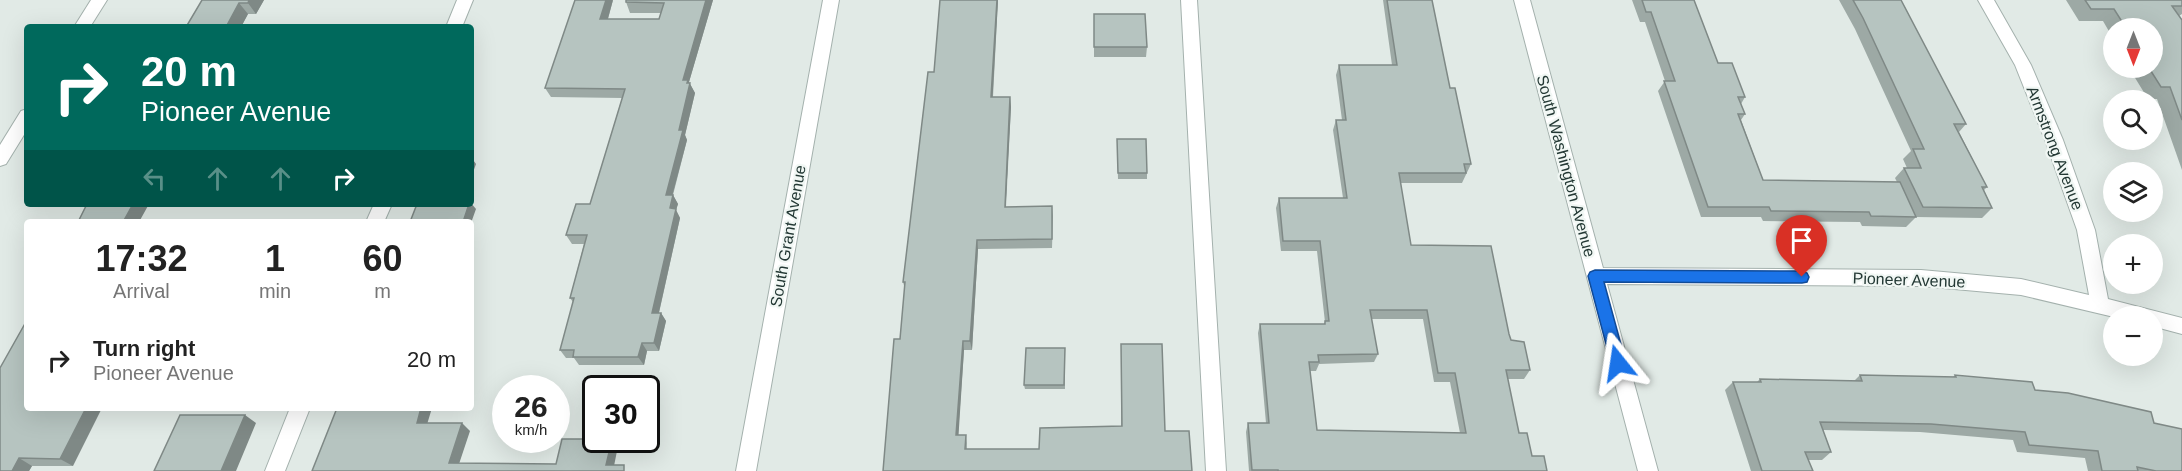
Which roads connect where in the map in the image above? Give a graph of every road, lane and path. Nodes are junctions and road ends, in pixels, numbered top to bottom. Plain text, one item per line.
1 (99, 0) edge
2 (465, 0) edge
3 (831, 0) edge
4 (1189, 0) edge
5 (1522, 0) edge
6 (1986, 0) edge
7 (84, 24) edge
8 (455, 24) edge
9 (24, 121) edge
10 (0, 159) edge
11 (1595, 276) junction
12 (2100, 304) junction
13 (2108, 306) edge
14 (2163, 321) edge
15 (2182, 326) edge
16 (299, 411) edge
17 (275, 471) edge
18 (746, 471) edge
19 (1216, 471) edge
20 (1648, 471) edge

1 - 7 street
2 - 8 street
3 - 18 street, South Grant Avenue
4 - 19 street
5 - 11 street, South Washington Avenue
6 - 12 street, Armstrong Avenue
9 - 10 street
11 - 12 street, Pioneer Avenue
11 - 20 street, South Washington Avenue
12 - 13 street, Pioneer Avenue
14 - 15 street
16 - 17 street

